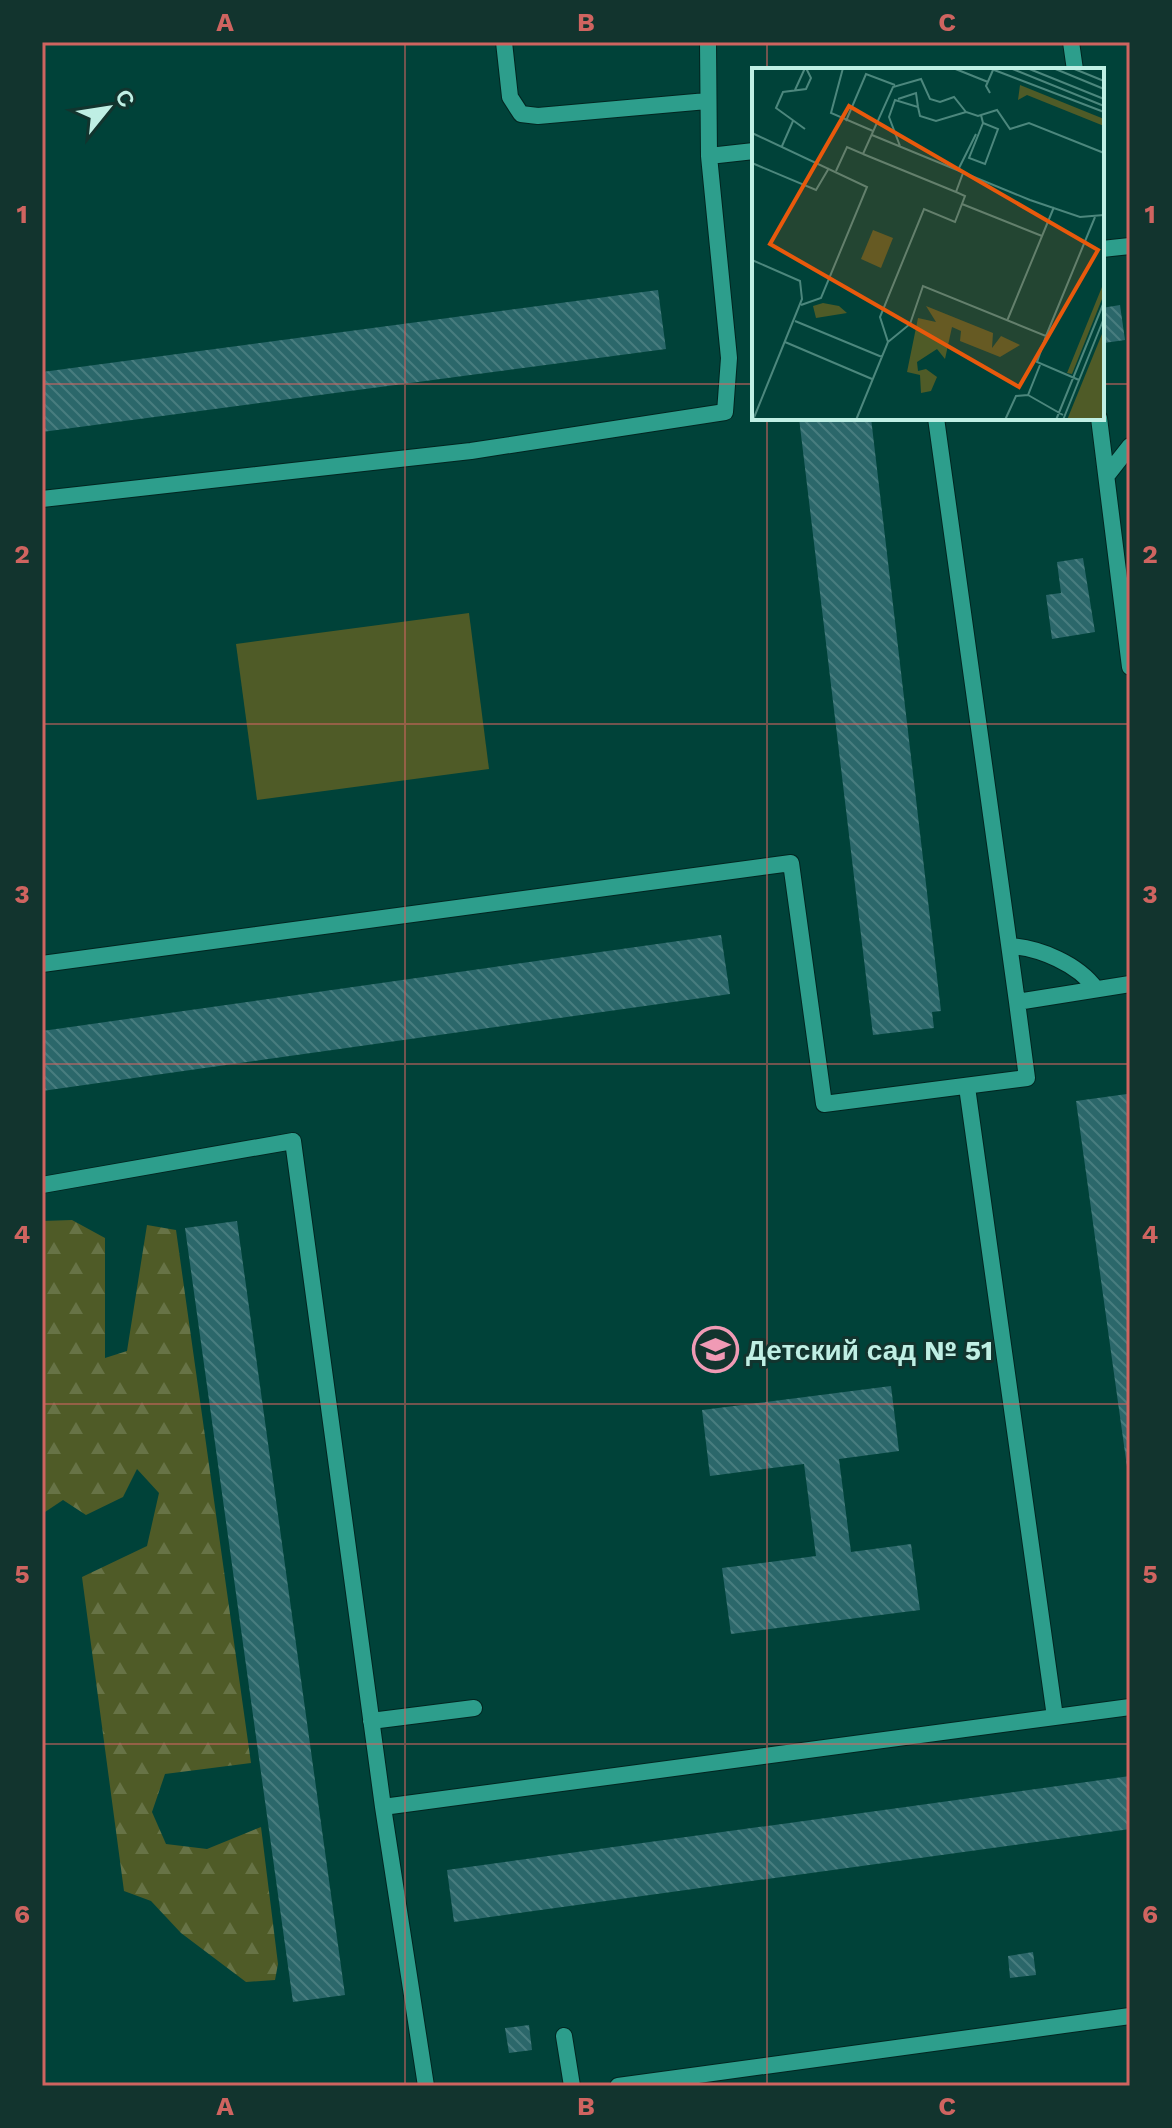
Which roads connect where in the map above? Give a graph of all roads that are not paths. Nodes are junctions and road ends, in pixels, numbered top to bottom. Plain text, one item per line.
1 (504, 42) edge
2 (708, 42) edge
3 (1071, 42) edge
4 (1075, 68) edge
5 (707, 101) junction
6 (752, 151) edge
7 (709, 156) junction
8 (1130, 246) edge
9 (1104, 249) edge
10 (936, 420) edge
11 (1099, 420) edge
12 (1130, 446) edge
13 (1108, 474) junction
14 (42, 499) edge
15 (1130, 667) edge
16 (1010, 946) junction
17 (42, 964) edge
18 (1130, 984) edge
19 (1096, 989) junction
20 (1017, 1002) junction
21 (967, 1087) junction
22 (42, 1185) edge
23 (1130, 1707) edge
24 (474, 1708) dead end
25 (1055, 1717) junction
26 (371, 1721) junction
27 (383, 1807) junction
28 (1130, 2016) edge
29 (564, 2036) dead end
30 (426, 2086) edge
31 (572, 2086) edge
32 (618, 2086) edge

1 - 5 lane
2 - 5 lane
3 - 4 lane
5 - 7 lane
6 - 7 lane
7 - 14 lane
8 - 9 lane
10 - 16 lane
11 - 13 lane
12 - 13 lane
13 - 15 lane
16 - 19 lane
16 - 20 lane
17 - 21 lane
18 - 19 lane
19 - 20 lane
20 - 21 lane
21 - 25 lane
22 - 26 lane
23 - 25 lane
24 - 26 lane
25 - 27 lane
26 - 27 lane
27 - 30 lane
28 - 32 lane
29 - 31 lane

